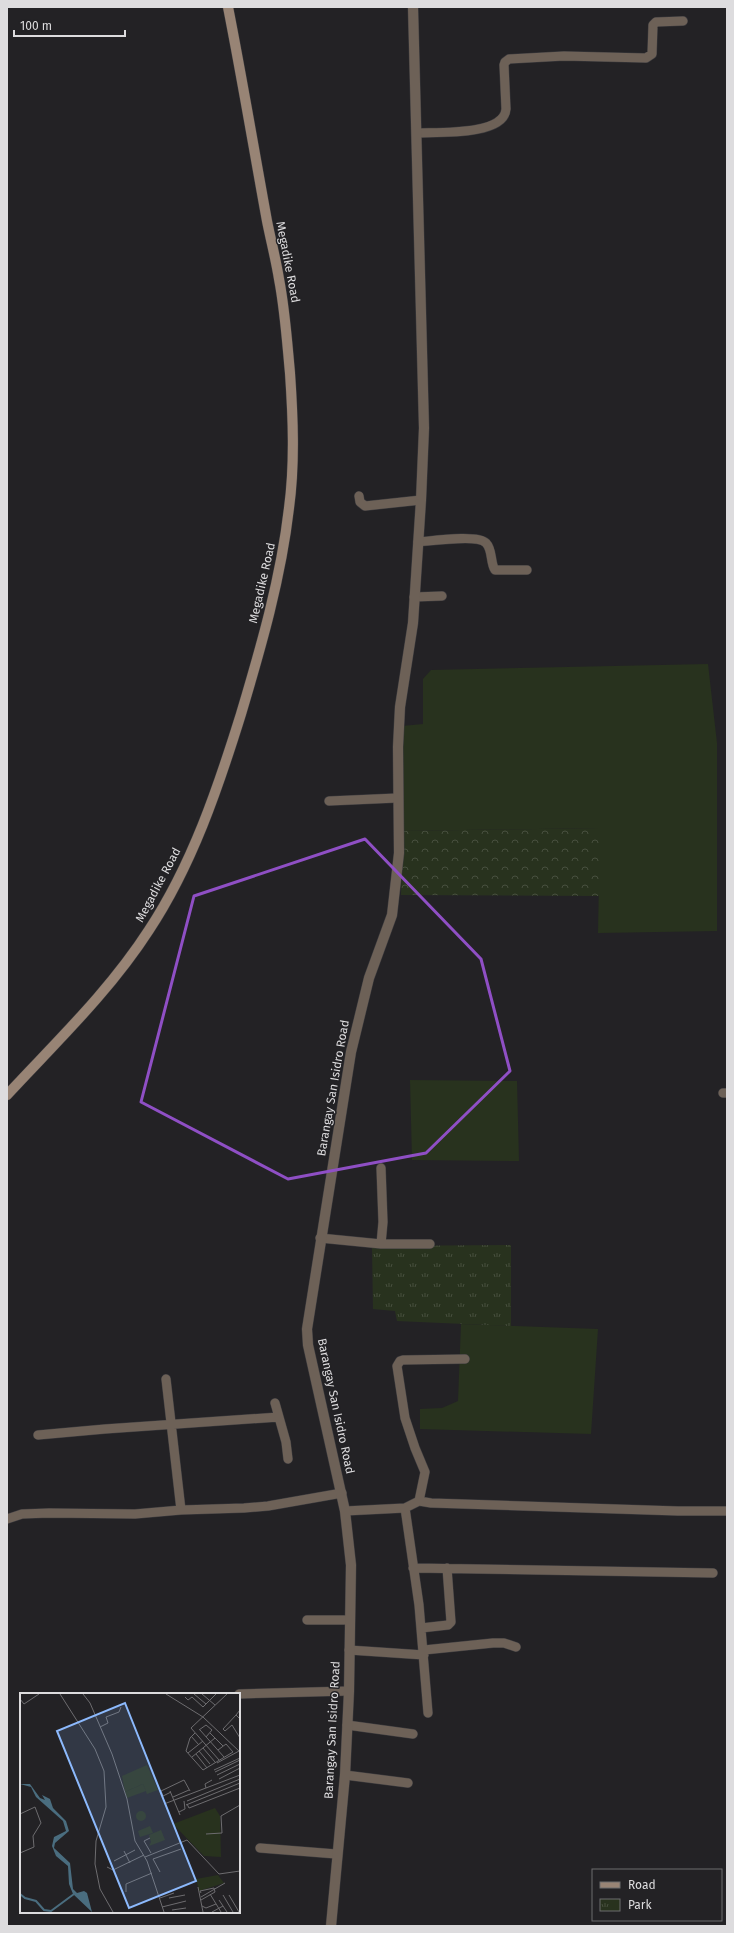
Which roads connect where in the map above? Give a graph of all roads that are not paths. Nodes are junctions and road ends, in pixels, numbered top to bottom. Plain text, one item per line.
1 (228, 7) edge
2 (413, 7) edge
3 (683, 21) dead end
4 (417, 133) junction
5 (359, 496) dead end
6 (421, 500) junction
7 (418, 542) junction
8 (527, 570) dead end
9 (414, 596) junction
10 (442, 596) dead end
11 (397, 798) junction
12 (329, 801) dead end
13 (7, 1095) edge
14 (381, 1168) dead end
15 (320, 1238) junction
16 (382, 1244) junction
17 (430, 1244) dead end
18 (465, 1359) dead end
19 (166, 1380) dead end
20 (275, 1403) dead end
21 (279, 1417) junction
22 (171, 1424) junction
23 (38, 1435) dead end
24 (288, 1458) dead end
25 (342, 1493) junction
26 (419, 1501) junction
27 (405, 1508) junction
28 (181, 1510) junction
29 (345, 1511) junction
30 (727, 1511) edge
31 (7, 1519) edge
32 (413, 1568) junction
33 (447, 1568) junction
34 (713, 1573) dead end
35 (308, 1620) dead end
36 (350, 1620) junction
37 (421, 1628) junction
38 (516, 1647) dead end
39 (349, 1650) junction
40 (424, 1652) junction
41 (349, 1691) junction
42 (240, 1694) edge
43 (428, 1713) dead end
44 (347, 1725) junction
45 (413, 1734) dead end
46 (345, 1775) junction
47 (408, 1783) dead end
48 (260, 1848) dead end
49 (336, 1854) junction
50 (330, 1926) edge

1 - 13 main road, Megadike Road
2 - 4 street, Barangay San Isidro Road
3 - 4 street
4 - 6 street, Barangay San Isidro Road
5 - 6 street
6 - 7 street, Barangay San Isidro Road
7 - 8 street
7 - 9 street, Barangay San Isidro Road
9 - 10 street
9 - 11 street, Barangay San Isidro Road
11 - 12 street
11 - 15 street, Barangay San Isidro Road
14 - 16 street
15 - 16 street
15 - 25 street, Barangay San Isidro Road
16 - 17 street
18 - 26 street
19 - 22 street
20 - 21 street
21 - 22 street
21 - 24 street
22 - 23 street
22 - 28 street
25 - 28 street
25 - 29 street, Barangay San Isidro Road
26 - 27 street
26 - 30 street
27 - 29 street
27 - 32 street
28 - 31 street
29 - 36 street, Barangay San Isidro Road
32 - 33 street
32 - 37 street
33 - 34 street
33 - 37 street
35 - 36 street
36 - 39 street, Barangay San Isidro Road
37 - 40 street
38 - 40 street
39 - 40 street
39 - 41 street, Barangay San Isidro Road
40 - 43 street
41 - 42 street
41 - 44 street, Barangay San Isidro Road
44 - 45 street
44 - 46 street, Barangay San Isidro Road
46 - 47 street
46 - 49 street, Barangay San Isidro Road
48 - 49 street
49 - 50 street, Barangay San Isidro Road

